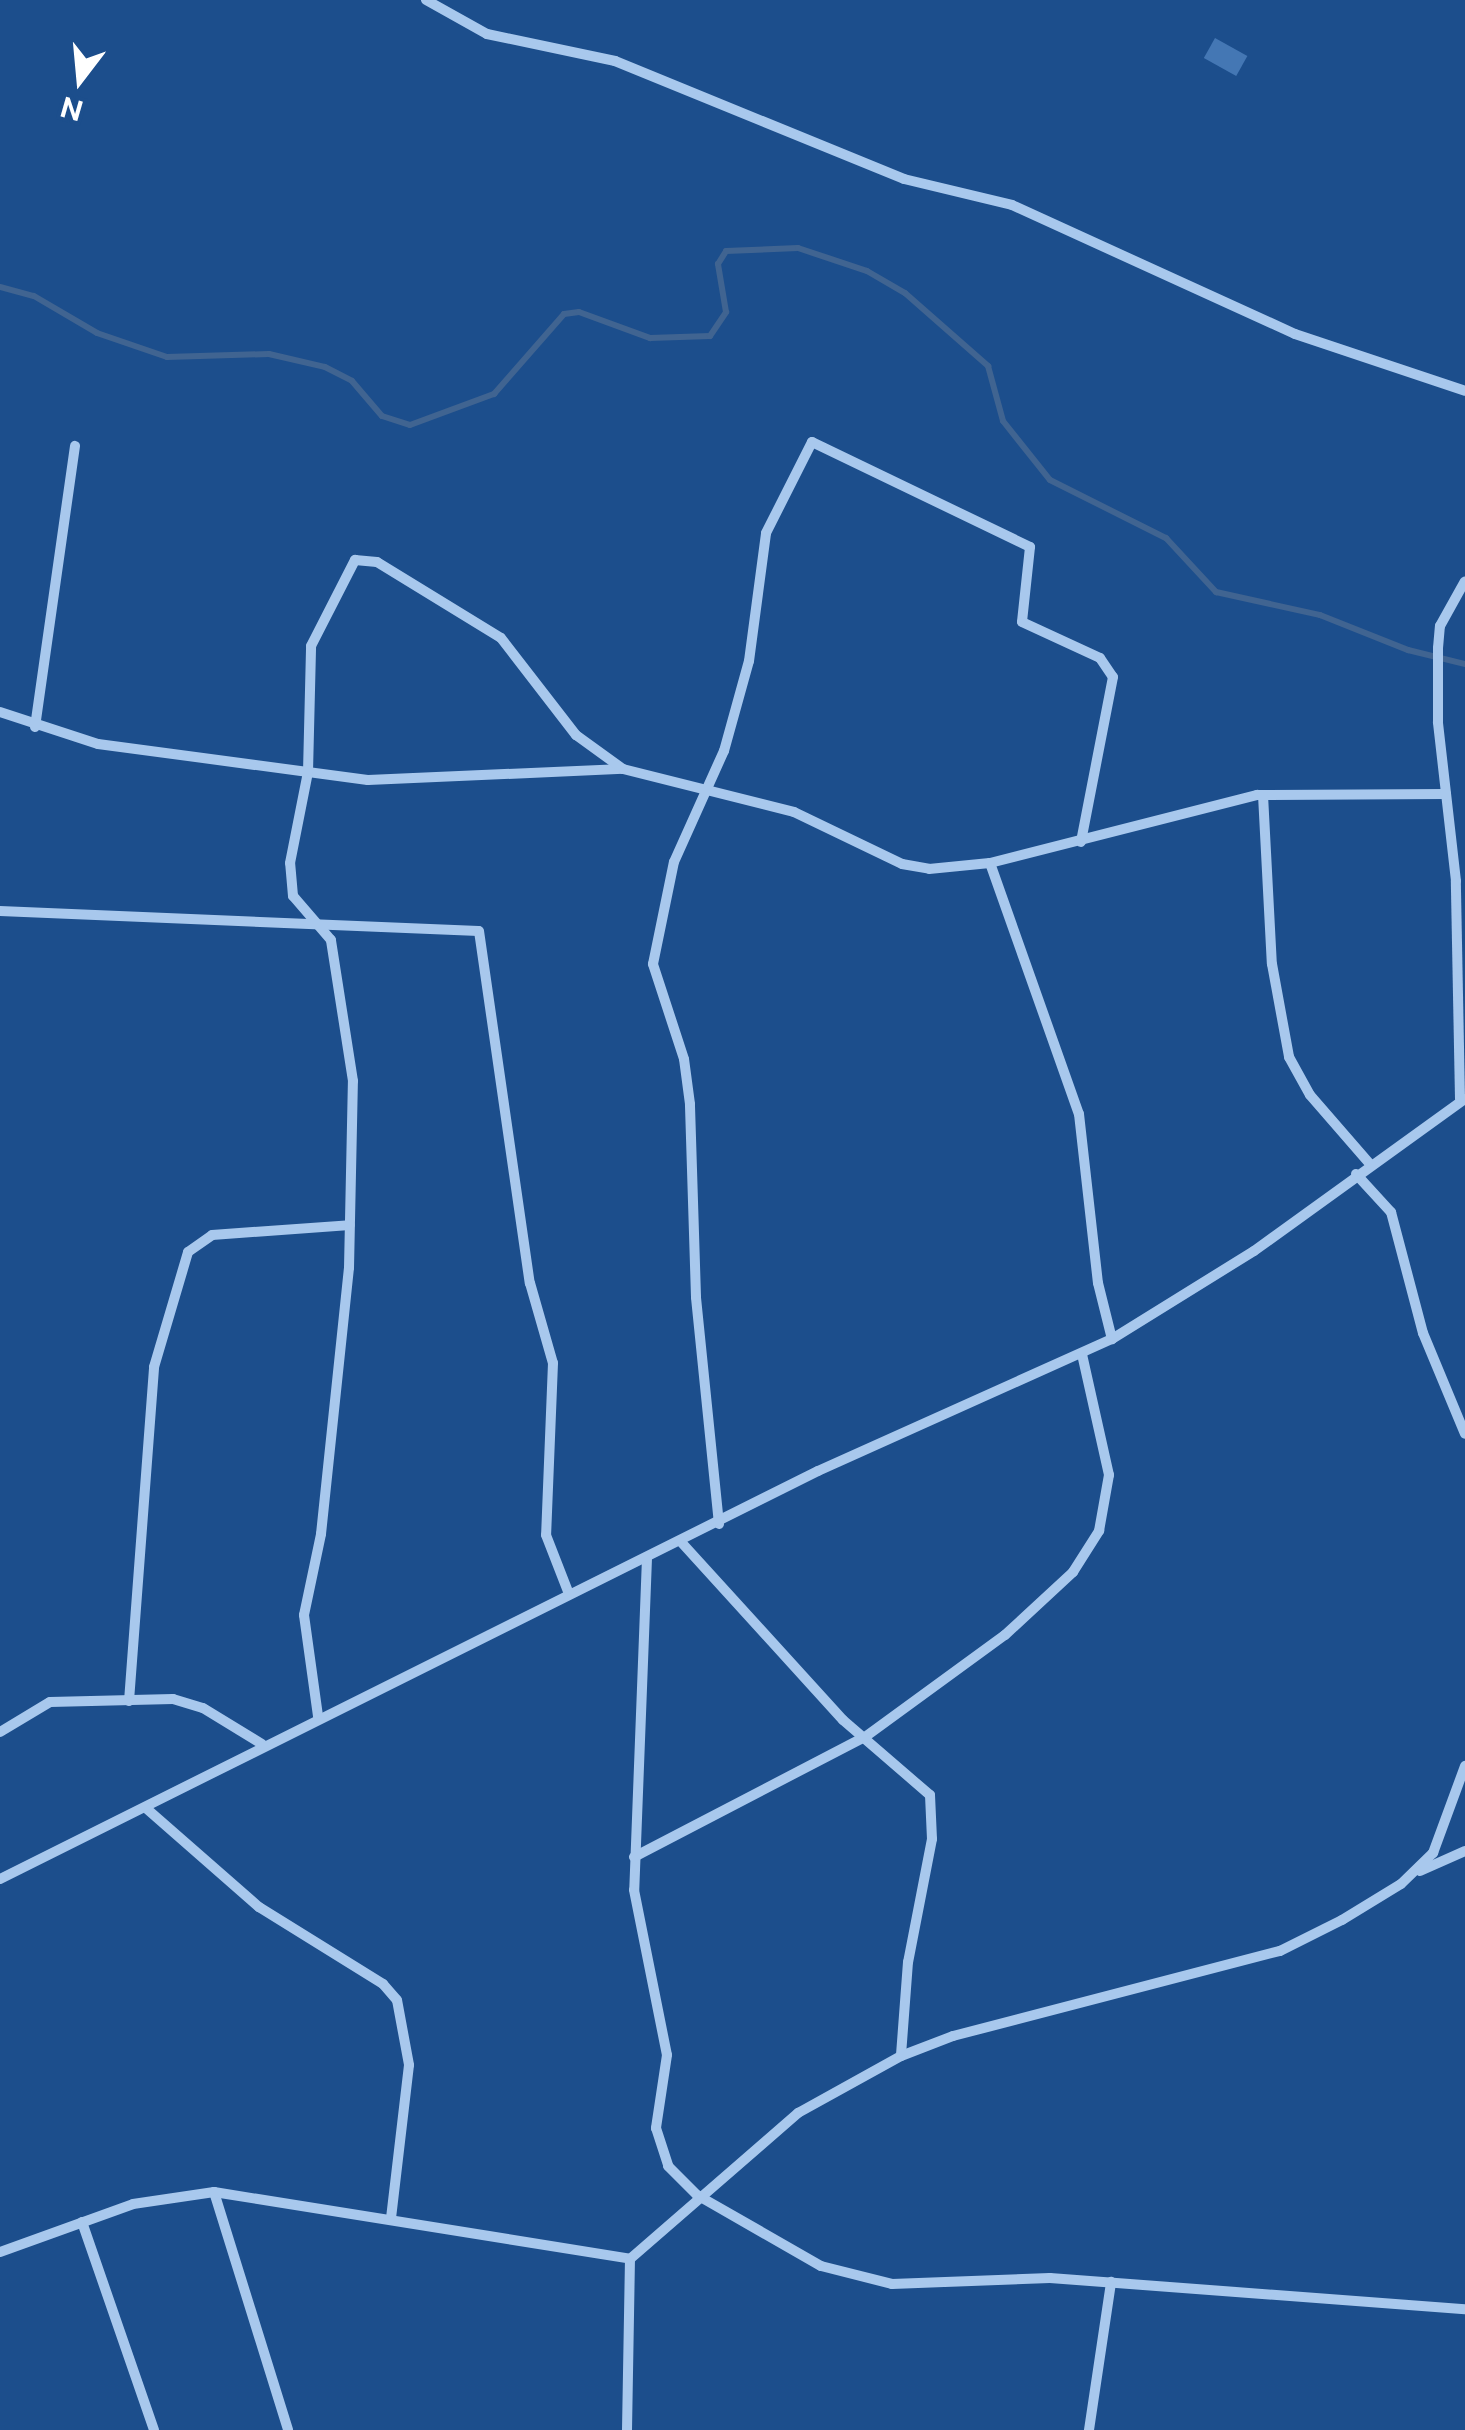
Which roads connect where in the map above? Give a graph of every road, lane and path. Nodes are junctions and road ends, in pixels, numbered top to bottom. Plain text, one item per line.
1 (426, 0) edge
2 (1465, 391) edge
3 (75, 446) dead end
4 (1465, 581) edge
5 (0, 712) edge
6 (35, 727) junction
7 (623, 769) junction
8 (308, 772) junction
9 (708, 789) junction
10 (1446, 794) junction
11 (1263, 795) junction
12 (1081, 842) junction
13 (990, 863) junction
14 (0, 911) edge
15 (321, 922) junction
16 (1462, 1099) edge
17 (1370, 1164) junction
18 (1356, 1174) junction
19 (350, 1225) junction
20 (1112, 1339) junction
21 (1082, 1354) junction
22 (1465, 1434) edge
23 (719, 1524) junction
24 (682, 1544) junction
25 (647, 1558) junction
26 (570, 1594) junction
27 (129, 1701) junction
28 (318, 1716) junction
29 (0, 1732) edge
30 (865, 1738) junction
31 (262, 1744) junction
32 (1465, 1766) edge
33 (148, 1809) junction
34 (1465, 1851) edge
35 (634, 1857) junction
36 (1417, 1872) junction
37 (0, 1879) edge
38 (901, 2056) junction
39 (214, 2192) junction
40 (697, 2196) junction
41 (391, 2218) junction
42 (82, 2222) junction
43 (0, 2252) edge
44 (630, 2259) junction
45 (1111, 2282) junction
46 (1465, 2308) edge
47 (154, 2430) edge
48 (288, 2430) edge
49 (627, 2430) edge
50 (1088, 2430) edge

1 - 2 street
3 - 6 street
4 - 10 street
5 - 6 street
6 - 8 street
7 - 8 street
7 - 8 street
7 - 9 street
8 - 15 street
9 - 12 street
9 - 13 street
9 - 23 street
10 - 11 street
10 - 16 street
11 - 12 street
11 - 17 street
12 - 13 street
13 - 20 street
14 - 15 street
15 - 19 street
15 - 26 street
16 - 17 street
17 - 18 street
18 - 20 street
18 - 22 street
19 - 27 street
19 - 28 street
20 - 21 street
21 - 23 street
21 - 30 street
23 - 24 street
24 - 25 street
24 - 30 street
25 - 26 street
25 - 35 street
26 - 28 street
27 - 29 street
27 - 31 street
28 - 31 street
30 - 35 street
30 - 38 street
31 - 33 street
32 - 36 street
33 - 37 street
33 - 41 street
34 - 36 street
35 - 40 street
36 - 38 street
38 - 40 street
39 - 41 street
39 - 42 street
39 - 48 street
40 - 44 street
40 - 45 street
41 - 44 street
42 - 43 street
42 - 47 street
44 - 49 street
45 - 46 street
45 - 50 street

